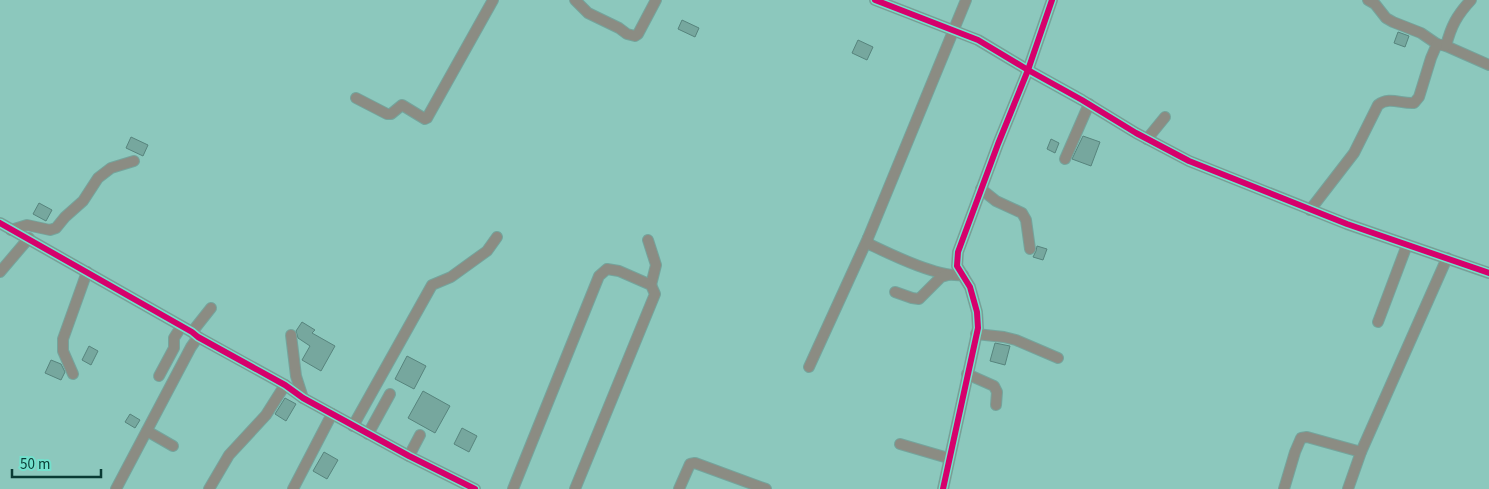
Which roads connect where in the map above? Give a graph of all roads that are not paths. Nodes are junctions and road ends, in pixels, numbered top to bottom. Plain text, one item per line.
1 (493, 0) edge
2 (575, 0) edge
3 (656, 0) edge
4 (876, 0) edge
5 (966, 0) edge
6 (1052, 0) edge
7 (1368, 0) edge
8 (1471, 0) edge
9 (953, 30) junction
10 (1441, 45) junction
11 (1489, 65) edge
12 (1028, 70) junction
13 (356, 98) dead end
14 (1088, 104) junction
15 (1165, 117) dead end
16 (1147, 139) junction
17 (1065, 159) dead end
18 (134, 161) dead end
19 (981, 189) junction
20 (1310, 210) junction
21 (0, 223) edge
22 (11, 230) junction
23 (497, 237) dead end
24 (29, 238) junction
25 (868, 238) junction
26 (648, 240) dead end
27 (1407, 245) junction
28 (1030, 249) dead end
29 (1447, 258) junction
30 (0, 272) edge
31 (86, 272) junction
32 (1489, 273) edge
33 (948, 275) junction
34 (963, 275) junction
35 (651, 285) junction
36 (895, 292) dead end
37 (211, 308) dead end
38 (1378, 322) dead end
39 (181, 327) junction
40 (976, 334) junction
41 (195, 335) junction
42 (291, 335) dead end
43 (1058, 358) dead end
44 (809, 367) dead end
45 (73, 374) dead end
46 (968, 374) junction
47 (158, 376) dead end
48 (285, 385) junction
49 (390, 394) dead end
50 (302, 398) junction
51 (996, 405) dead end
52 (332, 414) junction
53 (353, 426) junction
54 (147, 431) junction
55 (368, 434) junction
56 (420, 435) dead end
57 (900, 444) dead end
58 (173, 446) dead end
59 (1361, 452) junction
60 (409, 456) junction
61 (948, 458) junction
62 (116, 489) edge
63 (210, 489) edge
64 (292, 489) edge
65 (474, 489) edge
66 (513, 489) edge
67 (575, 489) edge
68 (679, 489) edge
69 (766, 489) edge
70 (943, 489) edge
71 (1284, 489) edge
72 (1348, 489) edge

1 - 13 street
2 - 3 street
4 - 9 street
5 - 9 street
6 - 12 street
7 - 10 street
8 - 10 street
9 - 12 street
9 - 25 street
10 - 11 street
10 - 20 street
12 - 14 street
12 - 19 street
14 - 16 street
14 - 17 street
15 - 16 street
16 - 20 street
18 - 22 street
19 - 28 street
19 - 34 street
20 - 27 street
21 - 22 street
22 - 24 street
23 - 53 street
24 - 30 street
24 - 31 street
25 - 33 street
25 - 44 street
26 - 35 street
27 - 29 street
27 - 38 street
29 - 32 street
29 - 59 street
31 - 39 street
31 - 45 street
33 - 34 street
33 - 36 street
34 - 40 street
35 - 66 street
35 - 67 street
37 - 41 street
39 - 41 street
39 - 47 street
40 - 43 street
40 - 46 street
41 - 48 street
41 - 54 street
42 - 50 street
46 - 51 street
46 - 61 street
48 - 50 street
48 - 63 street
49 - 55 street
50 - 52 street
52 - 53 street
52 - 64 street
53 - 55 street
54 - 58 street
54 - 62 street
55 - 60 street
56 - 60 street
57 - 61 street
59 - 71 street
59 - 72 street
60 - 65 street
61 - 70 street
68 - 69 street

